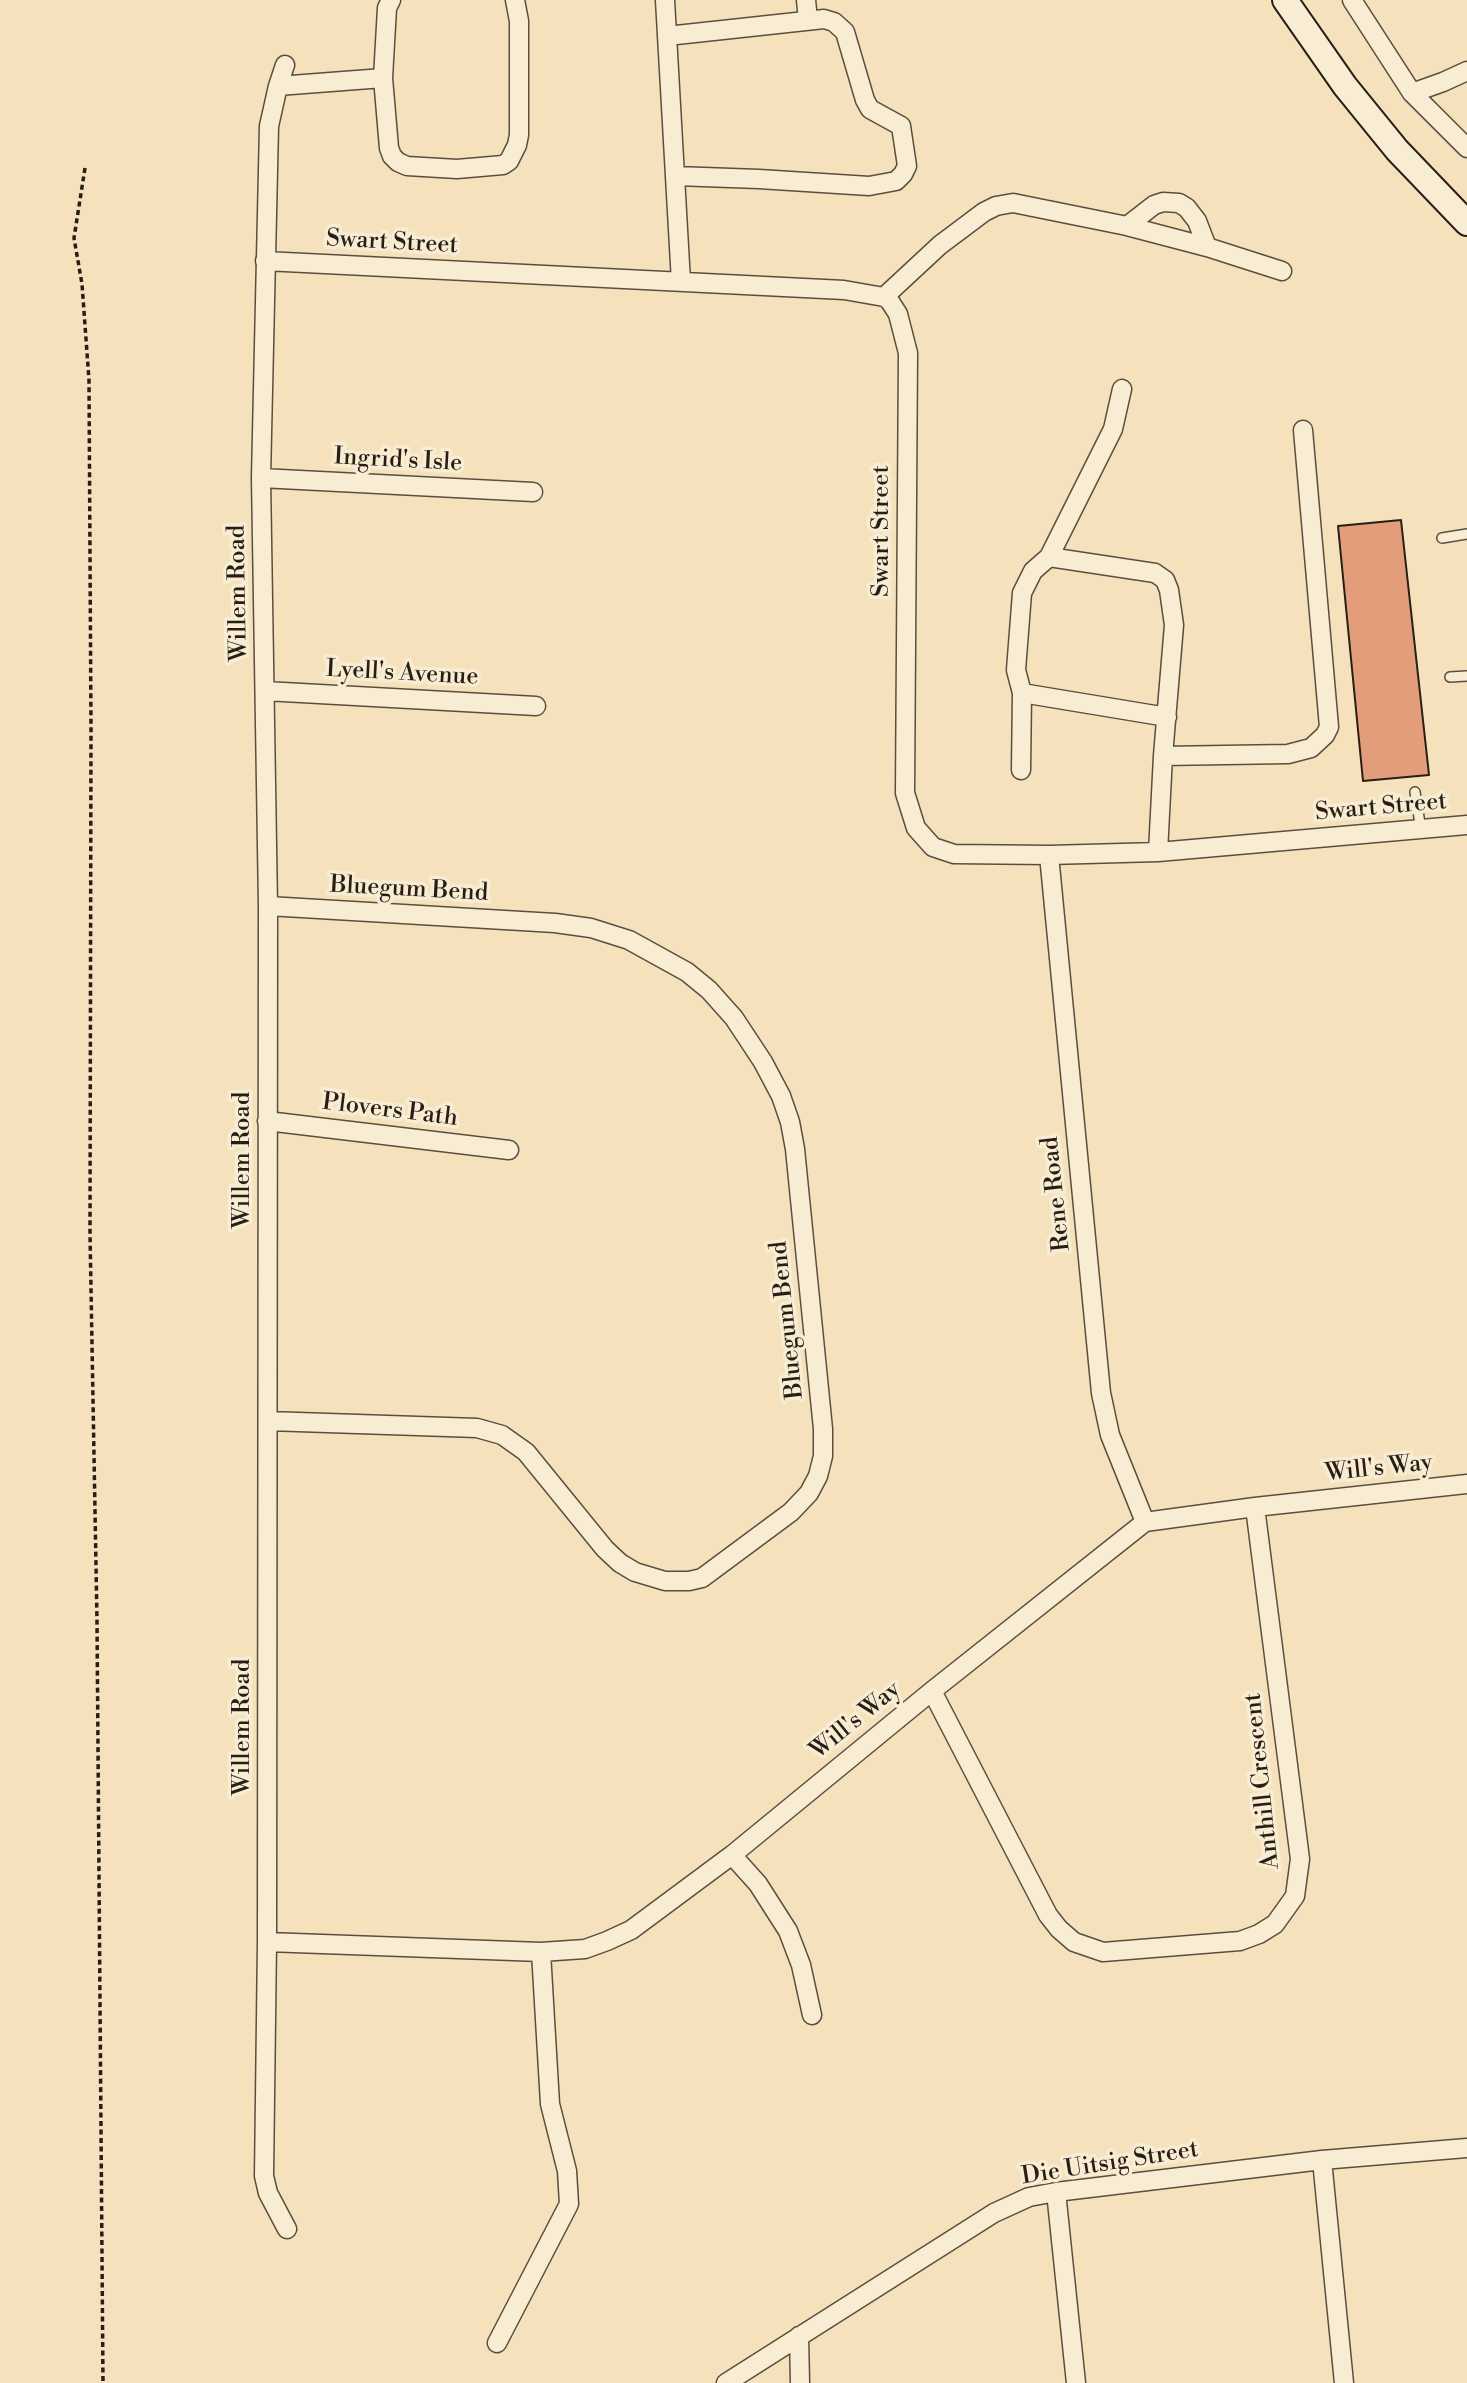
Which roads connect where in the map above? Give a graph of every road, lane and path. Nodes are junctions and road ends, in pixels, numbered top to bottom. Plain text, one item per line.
1 (391, 0) edge
2 (515, 0) edge
3 (665, 0) edge
4 (806, 0) edge
5 (1285, 0) edge
6 (1352, 0) edge
7 (808, 20) junction
8 (667, 36) junction
9 (285, 65) dead end
10 (1467, 71) edge
11 (383, 78) junction
12 (278, 86) junction
13 (1412, 93) junction
14 (1467, 148) edge
15 (85, 168) dead end
16 (675, 176) junction
17 (1467, 223) edge
18 (1127, 226) junction
19 (1207, 247) junction
20 (265, 261) junction
21 (1282, 271) dead end
22 (681, 282) junction
23 (884, 297) junction
24 (1122, 389) dead end
25 (1303, 430) dead end
26 (261, 478) junction
27 (533, 492) dead end
28 (1467, 534) edge
29 (1443, 538) dead end
30 (1049, 557) junction
31 (1467, 676) edge
32 (1450, 677) dead end
33 (265, 691) junction
34 (1023, 693) junction
35 (536, 706) dead end
36 (1167, 717) junction
37 (1163, 756) junction
38 (1021, 771) dead end
39 (1415, 792) dead end
40 (1467, 825) edge
41 (1421, 830) junction
42 (1158, 852) junction
43 (1049, 855) junction
44 (268, 906) junction
45 (267, 1122) junction
46 (509, 1150) dead end
47 (268, 1421) junction
48 (1467, 1485) edge
49 (1255, 1507) junction
50 (1145, 1522) junction
51 (932, 1690) junction
52 (732, 1855) junction
53 (267, 1942) junction
54 (541, 1952) junction
55 (812, 2015) dead end
56 (1467, 2148) edge
57 (1322, 2160) junction
58 (1056, 2192) junction
59 (287, 2229) dead end
60 (799, 2336) junction
61 (497, 2343) dead end
62 (103, 2383) edge
63 (726, 2383) edge
64 (800, 2383) edge
65 (1076, 2383) edge
66 (1344, 2383) edge

1 - 11 street
2 - 11 street
3 - 8 street
4 - 7 street
5 - 17 street
6 - 13 street
7 - 8 street
7 - 16 street
8 - 16 street
9 - 12 street, Willem Road
10 - 13 street
11 - 12 street
12 - 20 street, Willem Road
13 - 14 street
15 - 62 path
16 - 22 street
18 - 19 street
18 - 19 street
18 - 23 street
19 - 21 street
20 - 22 street, Swart Street
20 - 26 street, Willem Road
22 - 23 street, Swart Street
23 - 43 street, Swart Street
24 - 30 street
25 - 37 street
26 - 27 street, Ingrid's Isle
26 - 33 street, Willem Road
28 - 29 lane
30 - 34 street
30 - 36 street
31 - 32 lane
33 - 35 street, Lyell's Avenue
33 - 44 street, Willem Road
34 - 36 street
34 - 38 street
36 - 37 street
37 - 42 street
39 - 41 lane
40 - 41 street, Swart Street
41 - 42 street, Swart Street
42 - 43 street, Swart Street
43 - 50 street, Rene Road
44 - 45 street, Willem Road
44 - 47 street, Bluegum Bend
45 - 46 street, Plovers Path
45 - 47 street, Willem Road
47 - 53 street, Willem Road
48 - 49 street, Will's Way
49 - 50 street, Will's Way
49 - 51 street, Anthill Crescent
50 - 51 street, Will's Way
51 - 52 street, Will's Way
52 - 54 street, Will's Way
52 - 55 street
53 - 54 street, Will's Way
53 - 59 street, Willem Road
54 - 61 street
56 - 57 street, Die Uitsig Street
57 - 58 street, Die Uitsig Street
57 - 66 street
58 - 60 street, Die Uitsig Street
58 - 65 street
60 - 63 street, Die Uitsig Street
60 - 64 street

